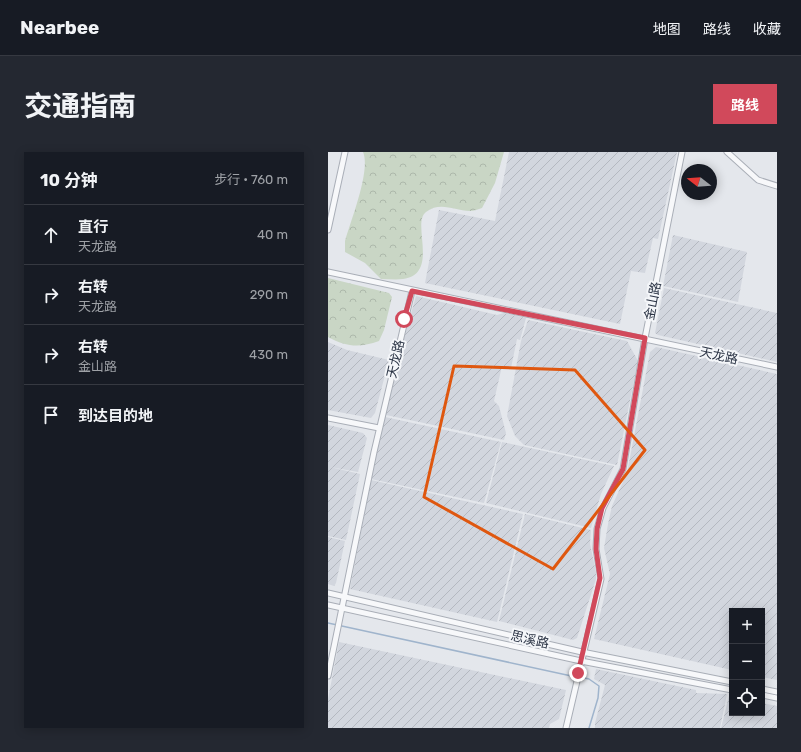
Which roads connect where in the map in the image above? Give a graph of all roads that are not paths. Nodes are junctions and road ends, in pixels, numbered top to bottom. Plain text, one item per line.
1 (345, 152) edge
2 (682, 152) edge
3 (727, 152) edge
4 (777, 186) edge
5 (328, 230) edge
6 (328, 272) edge
7 (412, 291) junction
8 (645, 338) junction
9 (777, 367) edge
10 (328, 418) edge
11 (379, 428) junction
12 (328, 593) edge
13 (344, 597) junction
14 (328, 605) edge
15 (342, 608) junction
16 (582, 652) junction
17 (581, 660) junction
18 (328, 676) edge
19 (729, 681) edge
20 (729, 689) edge
21 (765, 689) edge
22 (777, 692) edge
23 (765, 696) edge
24 (777, 698) edge
25 (566, 728) edge

1 - 5 street
2 - 8 street, 金山路
3 - 4 street
6 - 7 street
7 - 8 street, 天龙路
7 - 11 street, 天龙路
8 - 9 street, 天龙路
8 - 16 street, 金山路
10 - 11 street
11 - 13 street, 天龙路
12 - 13 street, 思溪路
13 - 15 street, 天龙路
13 - 16 street, 思溪路
14 - 15 street, 思溪路
15 - 17 street, 思溪路
15 - 18 street, 天龙路
16 - 17 street, 金山路
16 - 19 street, 思溪路
17 - 20 street, 思溪路
17 - 25 street, 金山路
21 - 22 street
23 - 24 street

